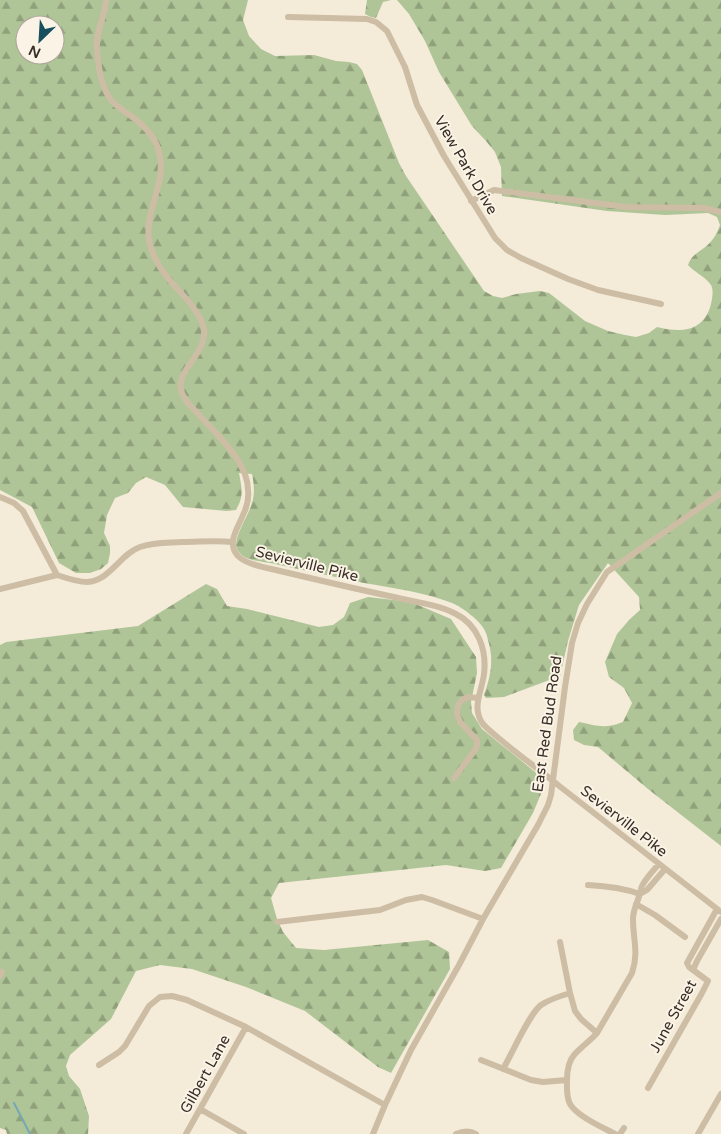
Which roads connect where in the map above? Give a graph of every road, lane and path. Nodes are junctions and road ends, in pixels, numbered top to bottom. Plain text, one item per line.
1 (106, 0) edge
2 (288, 17) dead end
3 (471, 201) junction
4 (721, 212) edge
5 (661, 304) dead end
6 (721, 493) edge
7 (0, 497) edge
8 (232, 542) junction
9 (57, 575) junction
10 (0, 589) edge
11 (478, 698) junction
12 (454, 778) dead end
13 (553, 781) junction
14 (658, 864) junction
15 (665, 869) junction
16 (588, 886) dead end
17 (640, 894) junction
18 (636, 904) junction
19 (719, 911) edge
20 (483, 918) junction
21 (721, 919) edge
22 (277, 922) dead end
23 (685, 937) dead end
24 (560, 942) dead end
25 (693, 970) junction
26 (570, 993) junction
27 (246, 1027) junction
28 (597, 1033) junction
29 (481, 1060) dead end
30 (100, 1065) dead end
31 (504, 1069) junction
32 (567, 1080) junction
33 (648, 1088) dead end
34 (721, 1094) edge
35 (385, 1105) junction
36 (200, 1109) junction
37 (186, 1134) edge
38 (244, 1134) edge
39 (374, 1134) edge
40 (456, 1134) edge
41 (476, 1134) edge
42 (615, 1134) edge
43 (698, 1134) edge

1 - 8 street
2 - 3 street, View Park Drive
3 - 4 street
3 - 5 street, View Park Drive
6 - 13 street, East Red Bud Road
7 - 9 street
8 - 9 street
8 - 11 street, Sevierville Pike
9 - 10 street
11 - 12 street
11 - 13 street, Sevierville Pike
13 - 14 street, Sevierville Pike
13 - 20 street, East Red Bud Road
14 - 15 street, Sevierville Pike
14 - 17 street
15 - 17 street
15 - 19 street, Sevierville Pike
16 - 17 street
17 - 18 street
18 - 23 street
18 - 28 street
19 - 25 street, June Street
20 - 22 street
20 - 35 street, East Red Bud Road
21 - 25 street
24 - 26 street
25 - 33 street, June Street
26 - 28 street
26 - 31 street
27 - 30 street
27 - 35 street
27 - 36 street, Gilbert Lane
28 - 32 street
29 - 31 street
31 - 32 street
32 - 42 street
34 - 43 street
35 - 39 street, East Red Bud Road
36 - 37 street, Gilbert Lane
36 - 38 street
40 - 41 street

